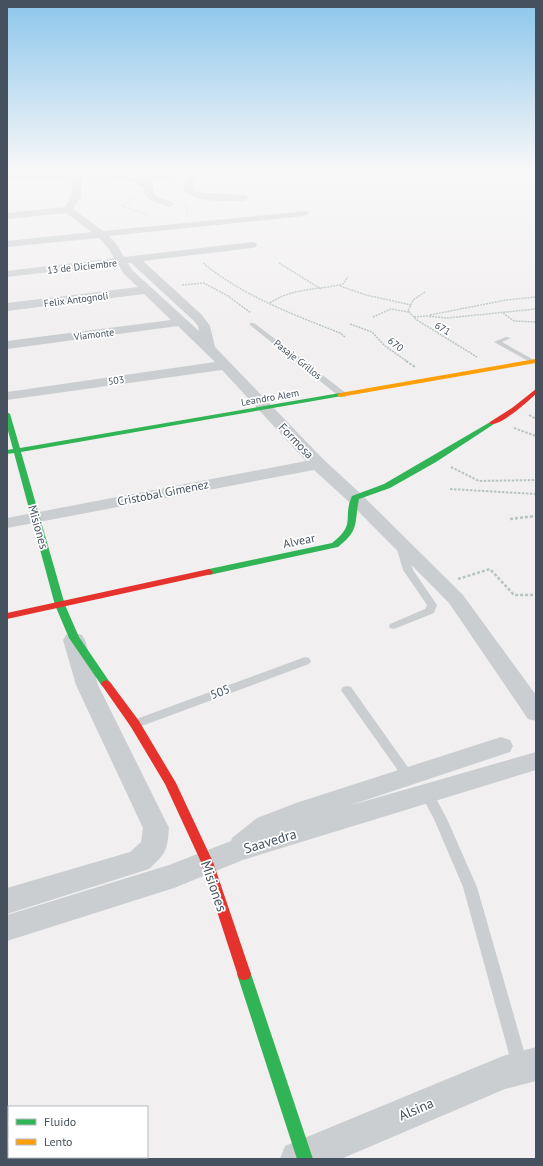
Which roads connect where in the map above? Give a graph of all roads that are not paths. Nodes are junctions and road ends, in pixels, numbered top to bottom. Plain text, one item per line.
1 (92, 227) edge
2 (167, 227) edge
3 (101, 234) junction
4 (7, 244) edge
5 (252, 245) dead end
6 (135, 260) junction
7 (123, 261) junction
8 (7, 274) edge
9 (146, 290) junction
10 (7, 307) edge
11 (182, 322) junction
12 (252, 324) road end
13 (508, 338) dead end
14 (7, 345) edge
15 (210, 349) junction
16 (534, 361) edge
17 (224, 365) junction
18 (536, 391) edge
19 (343, 395) junction
20 (7, 396) edge
21 (265, 409) junction
22 (7, 414) edge
23 (17, 451) junction
24 (7, 452) edge
25 (318, 464) junction
26 (355, 498) junction
27 (35, 518) junction
28 (7, 523) edge
29 (401, 546) junction
30 (60, 605) junction
31 (7, 616) edge
32 (394, 626) dead end
33 (74, 638) junction
34 (305, 661) dead end
35 (347, 690) dead end
36 (536, 713) edge
37 (135, 724) junction
38 (501, 746) dead end
39 (536, 761) edge
40 (417, 785) junction
41 (207, 862) junction
42 (7, 901) edge
43 (7, 928) edge
44 (528, 1066) edge
45 (302, 1158) edge

1 - 3 street, Formosa
2 - 3 street
3 - 4 street
3 - 7 street, Formosa
5 - 6 street, 13 de Diciembre
6 - 7 street, 13 de Diciembre
6 - 15 street
7 - 8 street, 13 de Diciembre
7 - 9 street, Formosa
9 - 10 street, Felix Antognoli
9 - 11 street, Formosa
11 - 14 street, Viamonte
11 - 15 street, Formosa
12 - 19 lane, Pasaje Grillos
13 - 16 lane
15 - 17 street, Formosa
16 - 19 street, Leandro Alem
17 - 20 street, 503
17 - 21 street, Formosa
18 - 26 street
19 - 21 street, Leandro Alem
21 - 23 street, Leandro Alem
21 - 25 street, Formosa
22 - 23 street, Misiones
23 - 24 street, Leandro Alem
23 - 27 street, Misiones
25 - 26 street, Formosa
25 - 27 street, Cristobal Gimenez
26 - 29 street, Formosa
26 - 30 street, Alvear
27 - 28 street, Cristobal Gimenez
27 - 30 street, Misiones
29 - 32 lane
29 - 36 street, Formosa
30 - 31 street, Alvear
30 - 33 street, Misiones
33 - 37 street, Misiones
33 - 42 street, Misiones
34 - 37 lane, 505
35 - 40 lane
37 - 41 street, Misiones
38 - 40 street
39 - 40 street, Saavedra
40 - 41 street, Saavedra
40 - 44 lane
41 - 43 street, Saavedra
41 - 45 street, Misiones
44 - 45 street, Alsina

